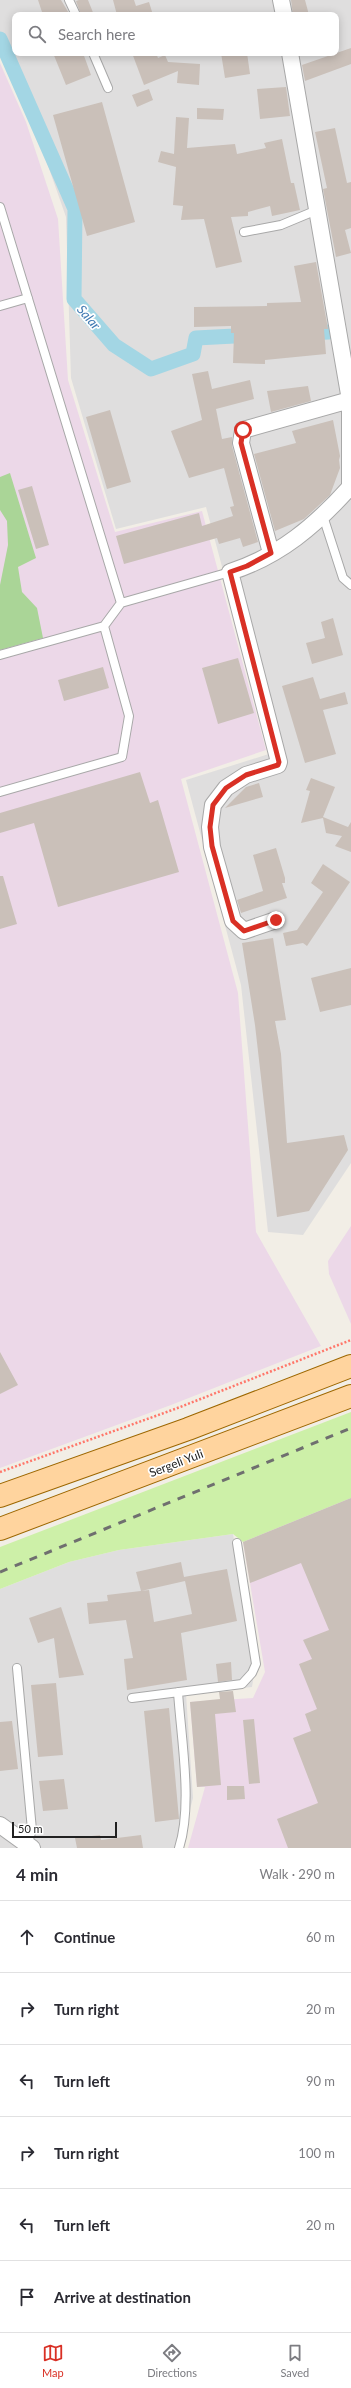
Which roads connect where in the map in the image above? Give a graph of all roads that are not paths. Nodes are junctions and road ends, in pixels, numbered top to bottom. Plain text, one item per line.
1 (70, 0) edge
2 (281, 0) edge
3 (75, 12) edge
4 (283, 12) edge
5 (94, 56) edge
6 (291, 56) edge
7 (108, 88) dead end
8 (0, 207) edge
9 (317, 210) junction
10 (244, 232) dead end
11 (28, 298) junction
12 (0, 306) edge
13 (344, 329) edge
14 (350, 400) junction
15 (350, 488) edge
16 (323, 516) junction
17 (271, 553) junction
18 (230, 572) junction
19 (351, 585) edge
20 (121, 603) junction
21 (104, 626) junction
22 (0, 655) edge
23 (0, 792) edge
24 (276, 920) dead end
25 (351, 1366) edge
26 (351, 1396) edge
27 (0, 1496) edge
28 (0, 1529) edge
29 (237, 1543) dead end
30 (18, 1668) dead end
31 (178, 1692) junction
32 (132, 1698) dead end
33 (0, 1825) edge
34 (30, 1847) edge
35 (179, 1848) edge

1 - 3 lane
2 - 4 street
5 - 7 lane
6 - 9 street
8 - 11 lane
9 - 10 lane
9 - 13 street
11 - 12 lane
11 - 20 lane
13 - 14 street
14 - 15 street
14 - 17 street
15 - 16 street
16 - 17 street
16 - 19 lane
17 - 18 street
18 - 20 lane
18 - 24 street
20 - 21 lane
21 - 22 lane
21 - 23 lane
25 - 27 main road
26 - 28 main road, Sergeli Yuli
29 - 31 lane
30 - 34 lane
31 - 32 lane
31 - 35 lane
33 - 34 street

